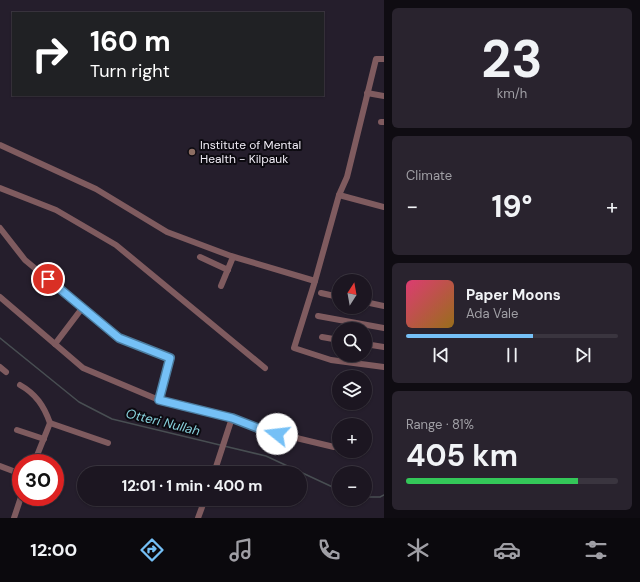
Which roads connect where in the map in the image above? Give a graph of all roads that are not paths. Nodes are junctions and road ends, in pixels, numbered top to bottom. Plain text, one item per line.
1 (384, 59) edge
2 (367, 92) junction
3 (384, 96) edge
4 (0, 145) edge
5 (0, 188) edge
6 (339, 195) junction
7 (384, 207) edge
8 (0, 228) edge
9 (200, 257) dead end
10 (233, 257) junction
11 (228, 270) junction
12 (315, 281) junction
13 (221, 286) dead end
14 (322, 293) dead end
15 (332, 295) edge
16 (0, 297) edge
17 (372, 303) edge
18 (384, 306) edge
19 (83, 307) junction
20 (318, 316) dead end
21 (384, 328) edge
22 (322, 337) dead end
23 (332, 339) edge
24 (55, 344) junction
25 (372, 345) edge
26 (384, 347) edge
27 (0, 367) edge
28 (384, 367) edge
29 (265, 368) dead end
30 (6, 372) dead end
31 (20, 385) dead end
32 (159, 400) junction
33 (232, 418) junction
34 (50, 423) junction
35 (17, 430) dead end
36 (44, 439) junction
37 (108, 443) dead end
38 (332, 447) edge
39 (38, 454) edge
40 (0, 466) edge
41 (216, 466) edge
42 (12, 471) edge
43 (18, 506) edge
44 (202, 506) edge
45 (14, 518) edge
46 (198, 518) edge

1 - 2 street
2 - 3 street
2 - 6 street
4 - 10 street
5 - 29 street
6 - 7 street
6 - 12 street
8 - 19 street
9 - 11 street
10 - 11 street
10 - 12 street
11 - 13 street
12 - 28 street
14 - 15 street
16 - 24 street
17 - 18 street
19 - 24 street
19 - 32 street
20 - 21 street
22 - 23 street
24 - 32 street
25 - 26 street
27 - 30 street
31 - 34 street
32 - 33 street
33 - 38 street
33 - 41 street
34 - 36 street
34 - 37 street
35 - 36 street
36 - 39 street
40 - 42 street
43 - 45 street
44 - 46 street

